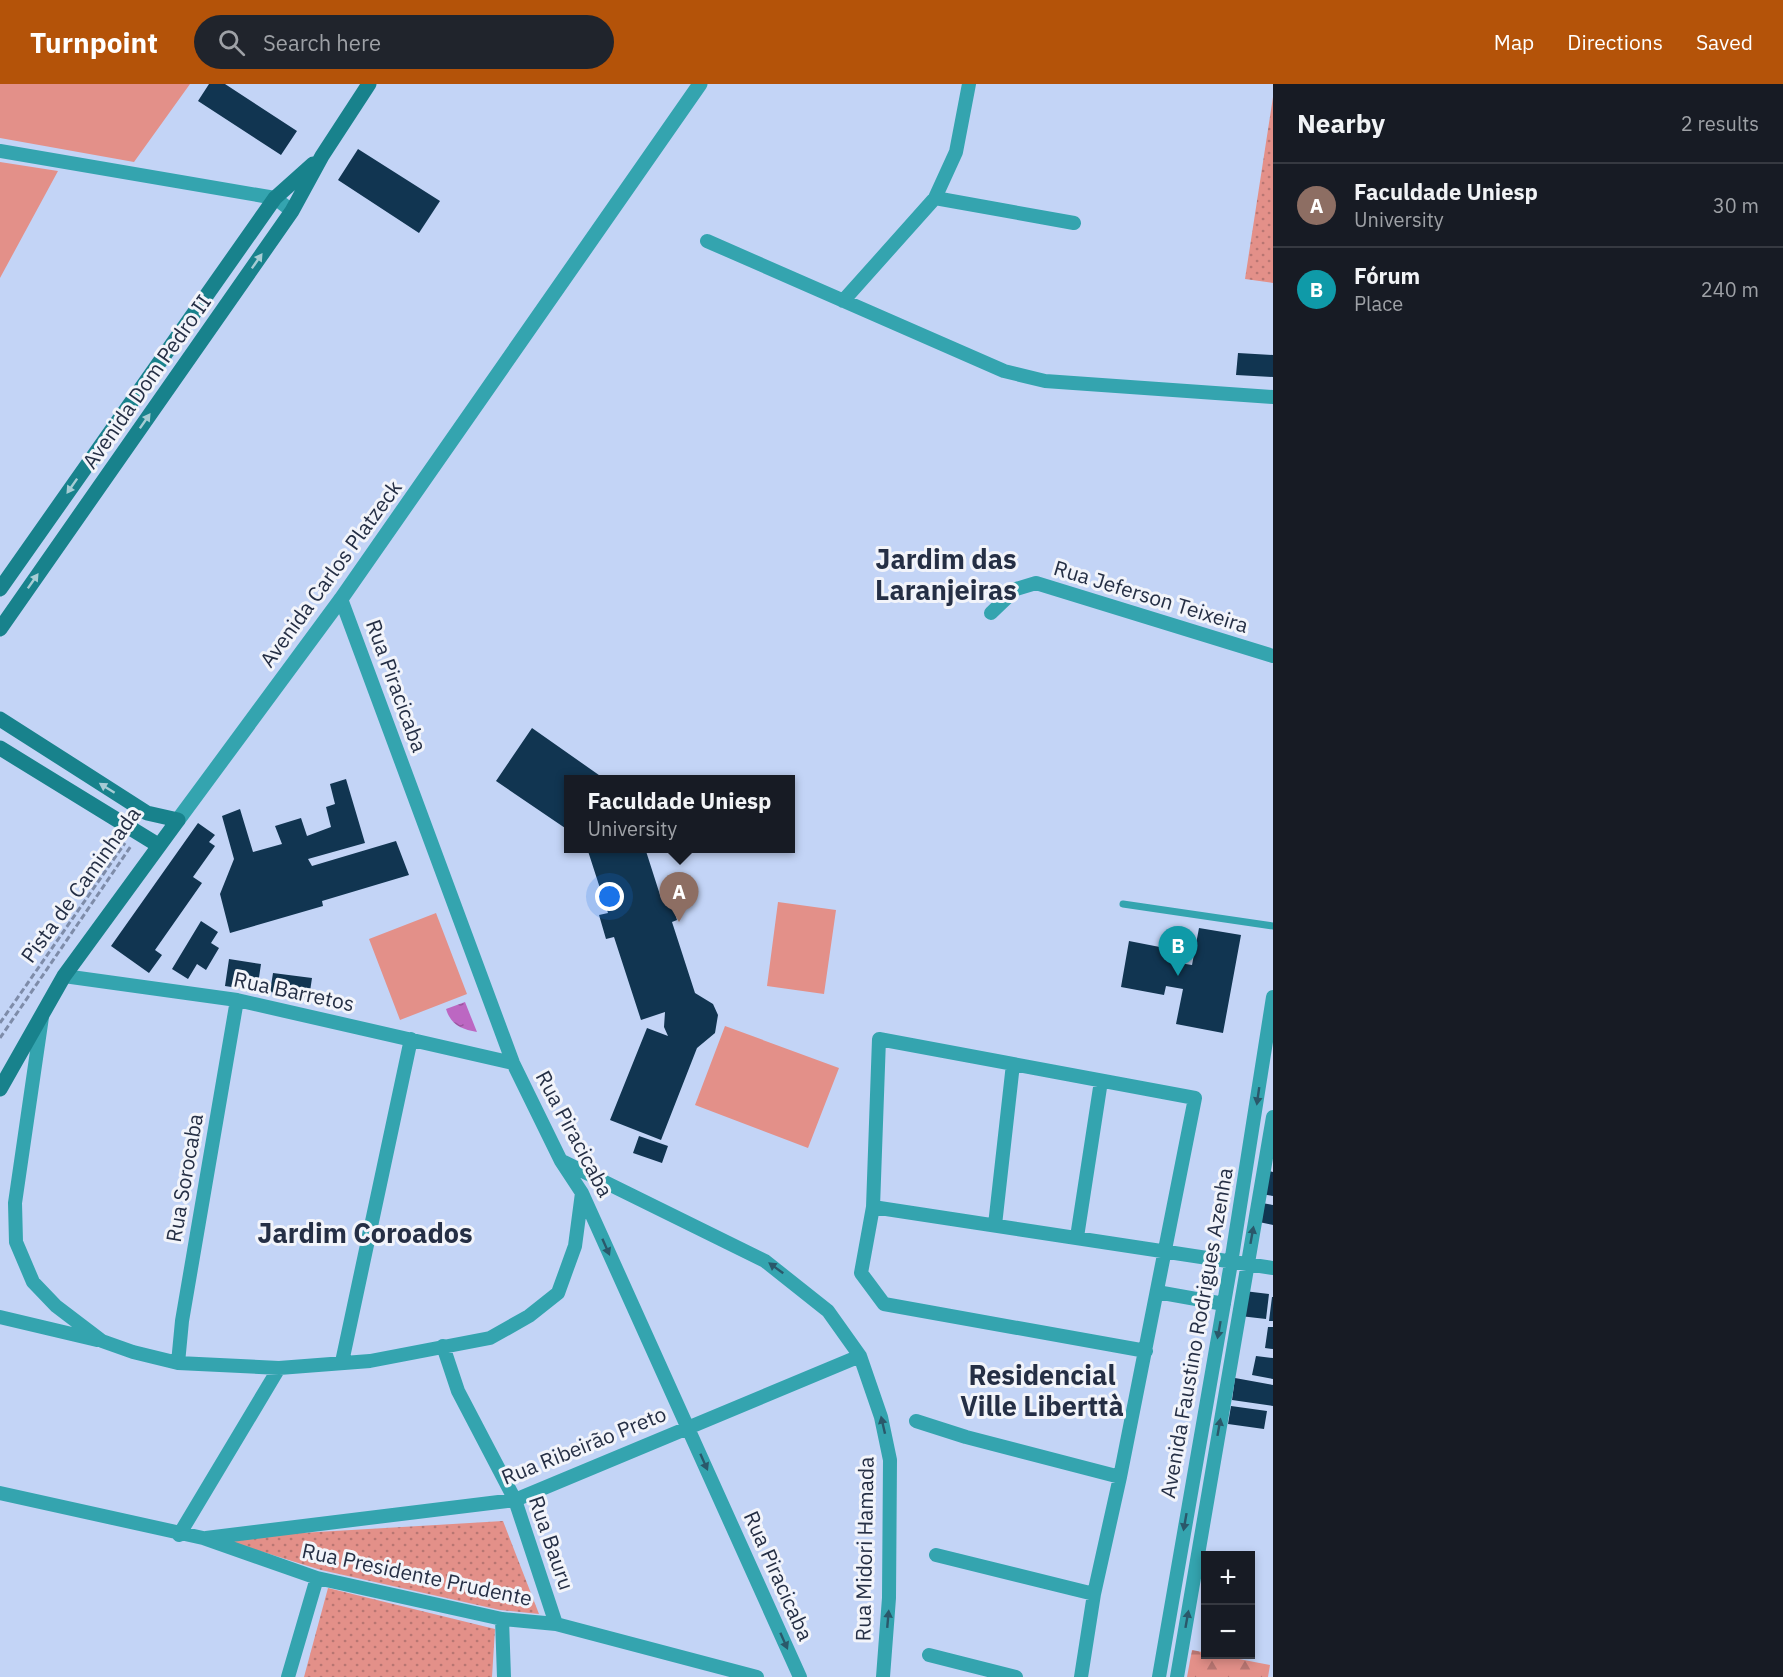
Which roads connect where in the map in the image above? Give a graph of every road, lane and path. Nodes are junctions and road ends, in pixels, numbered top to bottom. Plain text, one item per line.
1 (369, 84) edge
2 (700, 84) edge
3 (969, 84) edge
4 (0, 151) edge
5 (322, 156) junction
6 (275, 198) junction
7 (935, 198) junction
8 (292, 211) junction
9 (1074, 224) dead end
10 (707, 241) dead end
11 (843, 301) junction
12 (1273, 397) edge
13 (0, 590) edge
14 (341, 599) junction
15 (992, 613) dead end
16 (0, 629) edge
17 (1273, 656) edge
18 (0, 719) edge
19 (0, 748) edge
20 (178, 820) junction
21 (136, 833) junction
22 (158, 845) junction
23 (1123, 903) dead end
24 (1273, 926) edge
25 (64, 976) junction
26 (1273, 997) edge
27 (237, 1000) junction
28 (43, 1012) junction
29 (0, 1023) edge
30 (0, 1038) edge
31 (411, 1039) junction
32 (1269, 1057) edge
33 (513, 1063) junction
34 (1013, 1064) junction
35 (1101, 1081) junction
36 (0, 1089) edge
37 (1273, 1117) edge
38 (561, 1161) junction
39 (582, 1193) junction
40 (873, 1207) junction
41 (995, 1225) junction
42 (1077, 1237) junction
43 (1165, 1250) junction
44 (1231, 1263) junction
45 (1247, 1265) junction
46 (1273, 1268) edge
47 (1157, 1293) junction
48 (1224, 1304) junction
49 (0, 1317) edge
50 (102, 1341) junction
51 (443, 1346) junction
52 (1146, 1351) junction
53 (860, 1356) junction
54 (342, 1362) junction
55 (178, 1363) junction
56 (279, 1368) junction
57 (916, 1421) dead end
58 (688, 1427) junction
59 (1194, 1472) junction
60 (1211, 1475) junction
61 (1120, 1478) junction
62 (0, 1493) edge
63 (515, 1500) junction
64 (179, 1535) junction
65 (203, 1538) junction
66 (936, 1555) dead end
67 (317, 1578) junction
68 (1094, 1594) junction
69 (502, 1619) junction
70 (556, 1624) junction
71 (929, 1655) dead end
72 (1162, 1658) junction
73 (1180, 1661) junction
74 (288, 1677) edge
75 (504, 1677) edge
76 (757, 1677) edge
77 (800, 1677) edge
78 (883, 1677) edge
79 (1016, 1677) edge
80 (1081, 1677) edge
81 (1159, 1677) edge
82 (1177, 1677) edge

1 - 5 main road, Avenida Dom Pedro II
2 - 14 street, Avenida Carlos Platzeck
3 - 7 street
4 - 6 street
5 - 6 main road, Avenida Dom Pedro II
5 - 8 main road, Avenida Dom Pedro II
6 - 8 street
6 -> 13 main road, Avenida Dom Pedro II
7 - 9 street
7 - 11 street
16 -> 8 main road, Avenida Dom Pedro II
10 - 11 street
11 - 12 street
14 - 20 street, Avenida Carlos Platzeck
14 - 33 street, Rua Piracicaba
15 - 17 street, Rua Jeferson Teixeira
20 -> 18 main road
19 - 21 main road
20 - 22 main road, Avenida Carlos Platzeck
21 - 22 main road
21 - 29 path, Pista de Caminhada
21 - 30 path
22 - 25 main road, Avenida Carlos Platzeck
23 - 24 lane
25 - 27 street, Rua Barretos
25 - 28 main road, Avenida Carlos Platzeck
26 - 32 street, Avenida Faustino Rodrigues Azenha
27 - 31 street, Rua Barretos
27 - 55 street, Rua Sorocaba
28 - 36 main road, Avenida Carlos Platzeck
28 - 50 street
31 - 33 street, Rua Barretos
31 - 54 street
32 -> 44 street, Avenida Faustino Rodrigues Azenha
33 - 38 street, Rua Piracicaba
34 - 35 street
34 - 40 street
34 - 41 street
35 - 42 street
35 - 43 street
45 -> 37 street, Avenida Faustino Rodrigues Azenha
38 - 39 street, Rua Piracicaba
53 -> 38 street, Rua Midori Hamada
39 - 51 street
39 -> 58 street, Rua Piracicaba
40 - 41 street
40 - 52 street
41 - 42 street
42 - 43 street
43 - 44 street
43 - 47 street
44 - 45 street
44 - 48 street, Avenida Faustino Rodrigues Azenha
45 - 46 street
60 -> 45 street, Avenida Faustino Rodrigues Azenha
47 - 48 street
47 - 52 street
48 -> 59 street, Avenida Faustino Rodrigues Azenha
49 - 50 street
50 - 55 street
51 - 54 street
51 - 63 street, Rua Bauru
52 - 61 street
53 - 58 street, Rua Ribeirão Preto
78 -> 53 street, Rua Midori Hamada
54 - 56 street
55 - 56 street
56 - 64 street
57 - 61 street
58 - 63 street, Rua Ribeirão Preto
58 -> 77 street, Rua Piracicaba
59 - 60 street
59 -> 72 street, Avenida Faustino Rodrigues Azenha
73 -> 60 street, Avenida Faustino Rodrigues Azenha
61 - 68 street
62 - 64 street, Rua Presidente Prudente
63 - 65 street, Rua Ribeirão Preto
63 - 70 street, Rua Bauru
64 - 65 street, Rua Presidente Prudente
65 - 67 street, Rua Presidente Prudente
66 - 68 street
67 - 69 street, Rua Presidente Prudente
67 - 74 street
68 - 80 street
69 - 70 street, Rua Presidente Prudente
69 - 75 street
70 - 76 street, Rua Presidente Prudente
71 - 79 street
72 - 73 street
72 - 81 street, Avenida Faustino Rodrigues Azenha
73 - 82 street, Avenida Faustino Rodrigues Azenha

